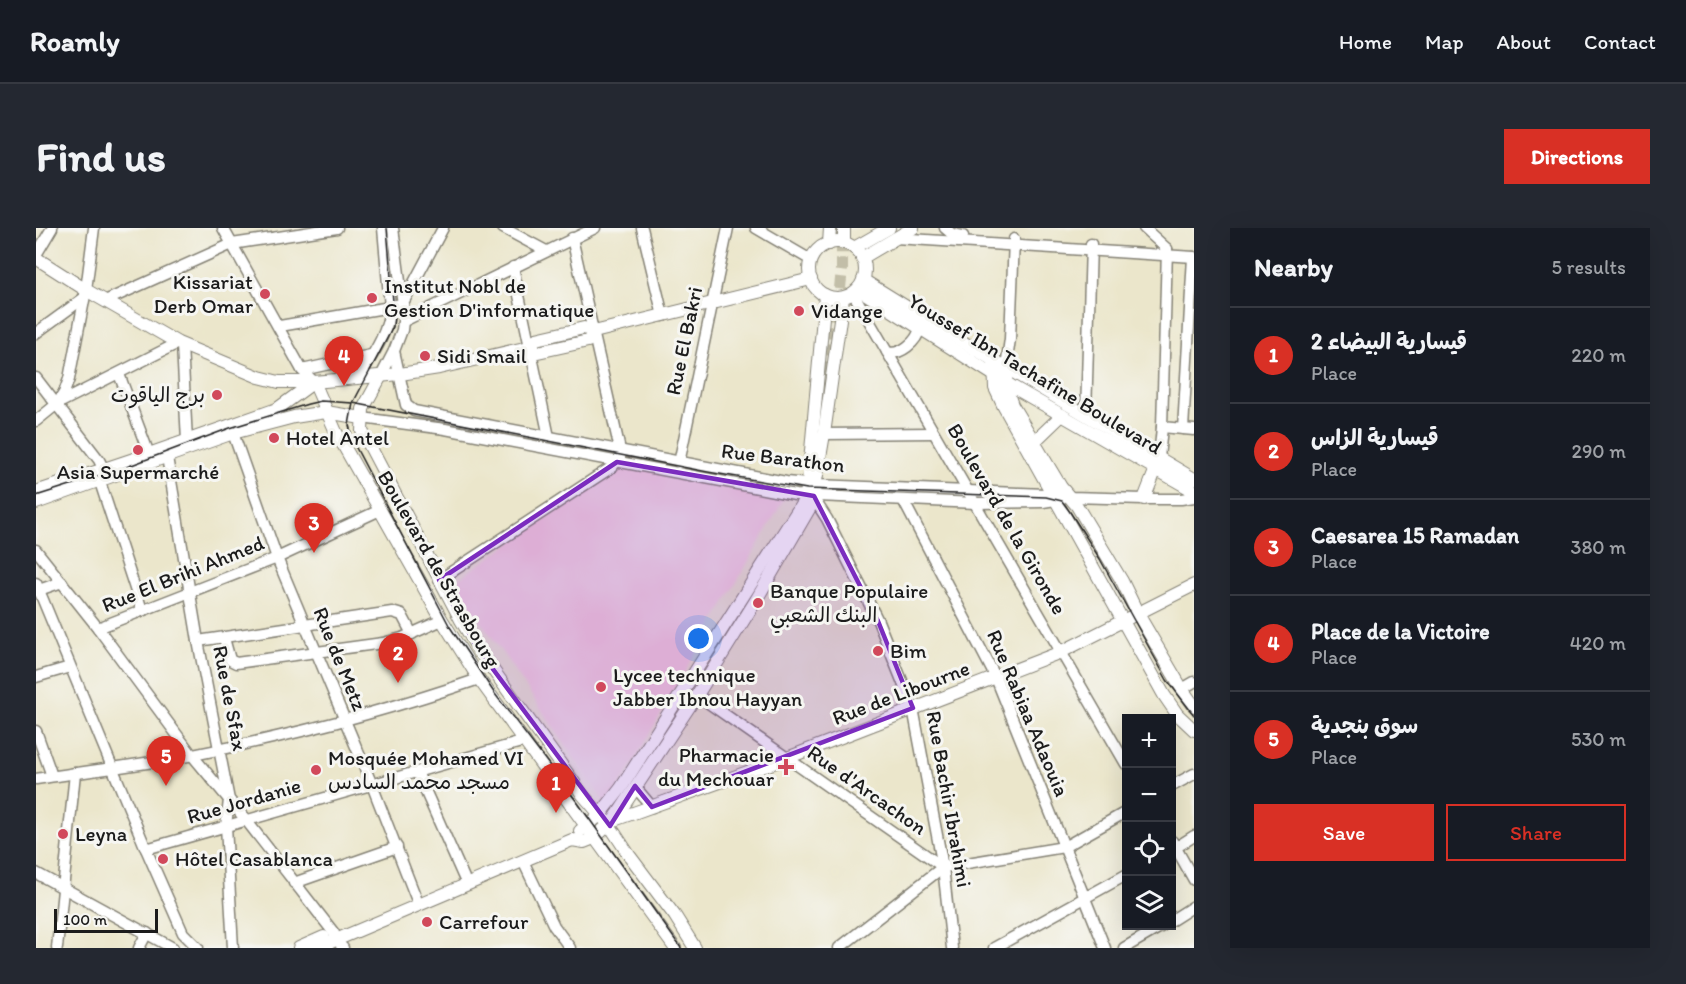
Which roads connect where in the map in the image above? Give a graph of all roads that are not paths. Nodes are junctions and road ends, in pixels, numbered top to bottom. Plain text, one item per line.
1 (52, 228) edge
2 (94, 228) edge
3 (223, 228) edge
4 (338, 228) edge
5 (383, 228) edge
6 (393, 228) edge
7 (443, 228) edge
8 (503, 228) edge
9 (595, 228) edge
10 (642, 228) edge
11 (728, 228) edge
12 (756, 228) edge
13 (830, 228) edge
14 (844, 228) edge
15 (913, 228) edge
16 (945, 228) edge
17 (1144, 228) edge
18 (892, 233) edge
19 (572, 238) junction
20 (1014, 242) junction
21 (232, 244) junction
22 (829, 244) junction
23 (1090, 247) junction
24 (853, 250) junction
25 (546, 251) junction
26 (1167, 252) junction
27 (1194, 254) edge
28 (36, 256) edge
29 (811, 260) junction
30 (513, 267) junction
31 (811, 279) junction
32 (400, 283) junction
33 (414, 285) junction
34 (854, 290) junction
35 (85, 294) junction
36 (825, 295) junction
37 (105, 301) junction
38 (403, 303) junction
39 (711, 303) junction
40 (390, 308) junction
41 (1192, 309) edge
42 (663, 316) junction
43 (404, 321) junction
44 (280, 326) junction
45 (920, 328) junction
46 (594, 332) junction
47 (36, 333) edge
48 (180, 344) junction
49 (529, 347) junction
50 (394, 351) junction
51 (887, 352) junction
52 (371, 355) junction
53 (994, 360) junction
54 (1006, 367) junction
55 (302, 370) junction
56 (993, 373) junction
57 (119, 374) junction
58 (400, 374) junction
59 (1190, 375) edge
60 (381, 376) junction
61 (359, 377) junction
62 (36, 378) edge
63 (1006, 381) junction
64 (314, 382) junction
65 (57, 404) junction
66 (327, 412) junction
67 (1062, 415) junction
68 (1086, 415) junction
69 (294, 417) junction
70 (362, 418) junction
71 (36, 421) edge
72 (1162, 428) junction
73 (1188, 429) edge
74 (336, 432) junction
75 (233, 433) junction
76 (934, 433) junction
77 (824, 434) junction
78 (549, 437) junction
79 (187, 441) junction
80 (1034, 442) junction
81 (150, 454) junction
82 (618, 456) junction
83 (167, 457) junction
84 (679, 463) junction
85 (1158, 463) junction
86 (102, 476) junction
87 (1194, 479) edge
88 (1194, 491) edge
89 (36, 492) edge
90 (812, 492) junction
91 (970, 492) junction
92 (1055, 497) junction
93 (1070, 497) junction
94 (1194, 497) edge
95 (1144, 499) junction
96 (903, 500) junction
97 (36, 503) edge
98 (976, 503) junction
99 (380, 510) junction
100 (792, 529) dead end
101 (36, 550) edge
102 (277, 558) junction
103 (439, 580) junction
104 (62, 582) junction
105 (1194, 585) edge
106 (37, 588) edge
107 (190, 592) junction
108 (142, 610) junction
109 (1138, 614) junction
110 (442, 620) junction
111 (1123, 622) junction
112 (306, 625) junction
113 (98, 628) junction
114 (412, 634) junction
115 (224, 638) junction
116 (198, 641) junction
117 (316, 651) junction
118 (1061, 652) junction
119 (70, 667) junction
120 (36, 676) edge
121 (996, 678) junction
122 (479, 679) junction
123 (1194, 682) edge
124 (1182, 689) junction
125 (697, 695) junction
126 (1194, 706) edge
127 (913, 708) junction
128 (344, 720) junction
129 (36, 730) edge
130 (1194, 730) edge
131 (525, 741) junction
132 (221, 749) junction
133 (192, 755) junction
134 (1122, 757) edge
135 (787, 758) junction
136 (113, 768) junction
137 (417, 772) junction
138 (75, 773) junction
139 (1194, 774) edge
140 (52, 776) junction
141 (36, 779) edge
142 (372, 784) junction
143 (1176, 784) edge
144 (629, 790) junction
145 (229, 800) junction
146 (652, 807) junction
147 (1122, 814) edge
148 (600, 815) junction
149 (246, 820) junction
150 (612, 823) junction
151 (226, 826) junction
152 (585, 826) junction
153 (1194, 836) edge
154 (594, 838) junction
155 (572, 840) junction
156 (1176, 845) edge
157 (397, 847) junction
158 (1064, 847) junction
159 (146, 849) junction
160 (1176, 851) edge
161 (523, 861) junction
162 (943, 867) junction
163 (36, 873) edge
164 (1124, 876) edge
165 (469, 879) junction
166 (1194, 879) edge
167 (294, 883) junction
168 (64, 888) junction
169 (1084, 897) junction
170 (416, 898) junction
171 (1194, 906) edge
172 (1176, 917) edge
173 (1155, 930) edge
174 (147, 933) junction
175 (334, 933) junction
176 (340, 947) edge
177 (57, 948) edge
178 (139, 948) edge
179 (173, 948) edge
180 (198, 948) edge
181 (233, 948) edge
182 (299, 948) edge
183 (317, 948) edge
184 (570, 948) edge
185 (675, 948) edge
186 (695, 948) edge
187 (839, 948) edge
188 (952, 948) edge
189 (994, 948) edge
190 (1105, 948) edge
191 (1124, 948) edge

1 - 28 street
2 - 35 street
3 - 21 street, Boulevard de Strasbourg
4 - 21 street
5 - 40 street
6 - 32 street
7 - 33 street
8 - 25 street
9 - 19 street
10 - 42 street
11 - 39 street, Rue El Bakri
12 - 29 street
13 - 22 main road
14 - 24 main road
15 - 18 main road
16 - 20 street
17 - 26 street
18 - 20 street
18 - 24 main road
19 - 25 street
19 - 46 street
20 - 23 street
20 - 54 street
21 - 37 street
21 - 44 street, Boulevard de Strasbourg
22 - 24 main road
22 - 29 main road
23 - 26 street
23 - 68 street
24 - 34 main road
25 - 30 street
26 - 27 street
26 - 72 street
27 - 41 street
28 - 35 main road
29 - 31 main road
30 - 43 street
30 - 49 street
31 - 36 main road
31 - 39 main road
32 - 33 street
32 - 38 street
33 - 38 street
34 - 36 main road
34 - 45 main road, Youssef Ibn Tachafine Boulevard
34 - 51 street, Boulevard de la Gironde
34 - 53 main road, Youssef Ibn Tachafine Boulevard
34 - 77 main road
35 - 37 main road
35 - 47 street
35 - 65 street
36 - 90 main road
37 - 48 main road
38 - 40 street
38 - 43 street
39 - 42 main road
39 - 84 street, Rue El Bakri
40 - 44 street
40 - 52 street
41 - 59 street
42 - 46 main road
43 - 50 street
44 - 55 street, Boulevard de Strasbourg
45 - 51 street
45 - 56 main road, Youssef Ibn Tachafine Boulevard
46 - 49 main road
46 - 82 street
48 - 57 street
48 - 64 main road
48 - 79 street
49 - 58 main road
49 - 78 street
50 - 58 street
50 - 60 street
51 - 76 street, Boulevard de la Gironde
52 - 55 street
52 - 61 street
53 - 54 main road, Youssef Ibn Tachafine Boulevard
53 - 56 main road
54 - 63 main road
54 - 68 main road, Youssef Ibn Tachafine Boulevard
55 - 64 street, Boulevard de Strasbourg
56 - 63 main road, Youssef Ibn Tachafine Boulevard
56 - 92 main road
57 - 65 street
57 - 81 street
58 - 60 main road
58 - 78 street, Rue Barathon
59 - 73 street
60 - 61 main road
60 - 70 main road
61 - 64 main road
62 - 65 street
63 - 67 main road, Youssef Ibn Tachafine Boulevard
63 - 80 main road
64 - 66 main road, Boulevard de Strasbourg
64 - 79 main road
65 - 71 street
65 - 86 street
66 - 69 main road
66 - 70 main road
66 - 74 main road, Boulevard de Strasbourg
67 - 80 main road
67 - 85 main road, Youssef Ibn Tachafine Boulevard
68 - 85 main road, Youssef Ibn Tachafine Boulevard
69 - 74 main road
69 - 75 main road
70 - 82 street
70 - 103 main road, Boulevard de Strasbourg
72 - 73 street
72 - 85 street
74 - 99 main road, Boulevard de Strasbourg
75 - 83 main road
75 - 102 street, Rue de Metz
76 - 77 street
76 - 91 street, Boulevard de la Gironde
77 - 90 main road
78 - 82 street, Rue Barathon
79 - 81 main road
80 - 93 main road
81 - 86 main road
82 - 84 street, Rue Barathon
82 - 90 street
82 - 103 street
83 - 86 main road
83 - 107 street, Rue de Sfax
84 - 90 street, Rue Barathon
85 - 87 main road, Youssef Ibn Tachafine Boulevard
85 - 88 main road, Youssef Ibn Tachafine Boulevard
85 - 95 main road
86 - 89 main road
86 - 97 main road
86 - 108 street
90 - 91 street, Rue Barathon
90 - 96 street
90 - 125 main road
90 - 127 street, Rue Bachir Ibrahimi
90 - 144 main road
91 - 92 street, Rue Barathon
91 - 98 street, Boulevard de la Gironde
92 - 93 street
92 - 98 street
92 - 111 main road
93 - 95 street
93 - 109 main road
94 - 95 street
96 - 98 street
96 - 121 street, Rue Rabiaa Adaouia
98 - 118 street, Boulevard de la Gironde
99 - 102 street, Rue El Brihi Ahmed
99 - 110 main road, Boulevard de Strasbourg
100 - 144 main road
101 - 104 street
102 - 107 street, Rue El Brihi Ahmed
102 - 112 street, Rue de Metz
103 - 148 main road, Boulevard de Strasbourg
104 - 106 street
104 - 113 street
105 - 109 main road, Rue de Libourne
106 - 119 street
107 - 108 street, Rue El Brihi Ahmed
107 - 116 street, Rue de Sfax
108 - 113 street, Rue El Brihi Ahmed
109 - 111 main road, Rue de Libourne
109 - 124 main road
110 - 114 street
110 - 122 main road, Boulevard de Strasbourg
111 - 118 main road, Rue de Libourne
111 - 130 main road
112 - 114 street
112 - 115 street
112 - 117 street, Rue de Metz
113 - 133 street
114 - 117 street
115 - 116 street
115 - 117 street
116 - 132 street, Rue de Sfax
117 - 128 street, Rue de Metz
118 - 121 main road, Rue de Libourne
118 - 134 street, Boulevard de la Gironde
119 - 120 street
119 - 136 street
121 - 127 main road, Rue de Libourne
121 - 158 street, Rue Rabiaa Adaouia
122 - 128 street
122 - 131 main road, Boulevard de Strasbourg
123 - 124 street
124 - 126 main road
125 - 135 street, Rue d'Arcachon
125 - 144 main road
127 - 135 main road, Rue de Libourne
127 - 162 street, Rue Bachir Ibrahimi
128 - 132 street
128 - 142 street, Rue de Metz
129 - 140 street
131 - 137 street, Rue Jordanie
131 - 152 main road, Boulevard de Strasbourg
132 - 133 street
132 - 145 street, Rue de Sfax
133 - 136 street
133 - 145 street
135 - 146 main road, Rue de Libourne
135 - 162 street, Rue d'Arcachon
136 - 138 street
136 - 159 street
137 - 142 street, Rue Jordanie
137 - 165 street
138 - 140 street
138 - 168 street
139 - 143 street
140 - 141 street
142 - 149 street, Rue Jordanie
142 - 157 street, Rue de Metz
144 - 146 street
144 - 148 main road
144 - 150 main road
145 - 149 street
145 - 151 street, Rue de Sfax
146 - 150 main road, Rue de Libourne
147 - 158 street
148 - 150 main road, Boulevard de Strasbourg
148 - 152 main road
149 - 151 street, Rue Jordanie
149 - 167 street
150 - 154 main road
150 - 186 main road, Boulevard de Strasbourg
151 - 159 street, Rue Jordanie
151 - 181 street, Rue de Sfax
152 - 154 main road, Boulevard de Strasbourg
152 - 155 main road
153 - 156 street
154 - 155 main road
154 - 185 main road, Boulevard de Strasbourg
155 - 161 main road
157 - 167 street
157 - 170 street, Rue de Metz
158 - 162 street
158 - 169 street, Rue Rabiaa Adaouia
159 - 180 street
160 - 166 street
161 - 165 main road
161 - 184 street
162 - 187 street
162 - 188 street, Rue Bachir Ibrahimi
163 - 168 street
164 - 169 street
165 - 170 main road
165 - 176 main road
165 - 183 main road
167 - 175 street
168 - 174 street
168 - 177 street
169 - 189 street
169 - 190 street, Rue Rabiaa Adaouia
170 - 175 main road
171 - 172 street
173 - 191 street
174 - 178 street
174 - 179 street
175 - 182 main road

